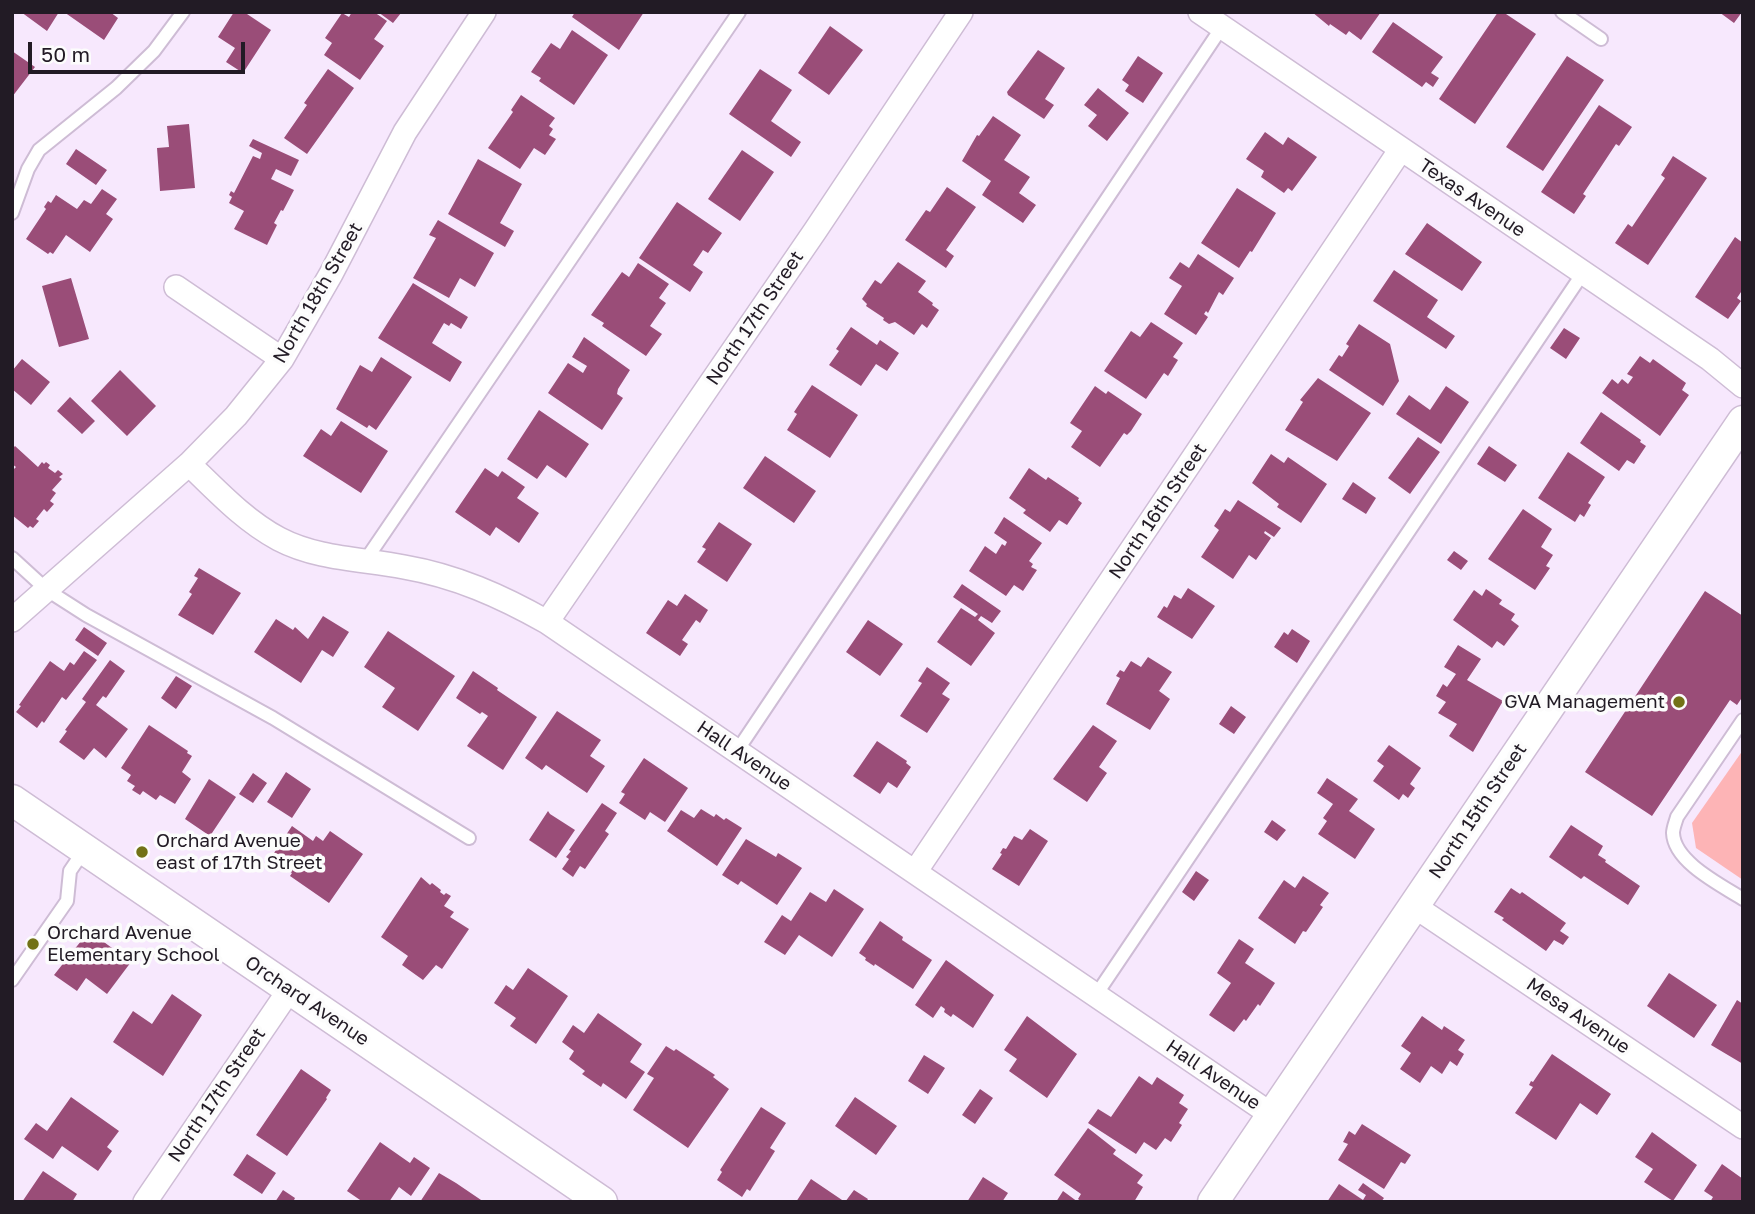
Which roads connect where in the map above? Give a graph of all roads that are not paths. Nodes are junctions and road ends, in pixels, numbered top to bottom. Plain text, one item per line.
1 (183, 12) edge
2 (484, 12) edge
3 (739, 12) edge
4 (961, 12) edge
5 (1200, 12) edge
6 (1562, 12) edge
7 (1222, 27) junction
8 (1601, 40) dead end
9 (1401, 149) junction
10 (12, 213) edge
11 (1583, 273) junction
12 (176, 287) dead end
13 (282, 359) junction
14 (1743, 386) edge
15 (1743, 421) edge
16 (189, 464) junction
17 (12, 558) edge
18 (365, 561) junction
19 (47, 590) junction
20 (12, 621) edge
21 (547, 622) junction
22 (1743, 720) edge
23 (737, 751) junction
24 (12, 800) edge
25 (470, 838) dead end
26 (85, 849) junction
27 (915, 872) junction
28 (1743, 899) edge
29 (1414, 906) junction
30 (12, 980) edge
31 (290, 989) junction
32 (1096, 995) junction
33 (1272, 1115) junction
34 (1743, 1127) edge
35 (1215, 1201) edge
36 (145, 1202) edge
37 (602, 1202) edge

1 - 10 lane
2 - 13 street, North 18th Street
3 - 18 lane
4 - 21 street, North 17th Street
5 - 7 street, Texas Avenue
6 - 8 lane
7 - 9 street, Texas Avenue
7 - 23 lane
9 - 11 street, Texas Avenue
9 - 27 street, North 16th Street
11 - 14 street, Texas Avenue
11 - 32 lane
12 - 13 street
13 - 16 street, North 18th Street
15 - 29 street, North 15th Street
16 - 18 street, Hall Avenue
16 - 19 street, North 18th Street
17 - 19 lane
18 - 21 street, Hall Avenue
19 - 20 street, North 18th Street
19 - 25 lane
21 - 23 street, Hall Avenue
22 - 28 lane
23 - 27 street, Hall Avenue
24 - 26 street, Orchard Avenue
26 - 30 lane
26 - 31 street, Orchard Avenue
27 - 32 street, Hall Avenue
29 - 33 street, North 15th Street
29 - 34 street, Mesa Avenue
31 - 36 street, North 17th Street
31 - 37 street, Orchard Avenue
32 - 33 street, Hall Avenue
33 - 35 street, North 15th Street

